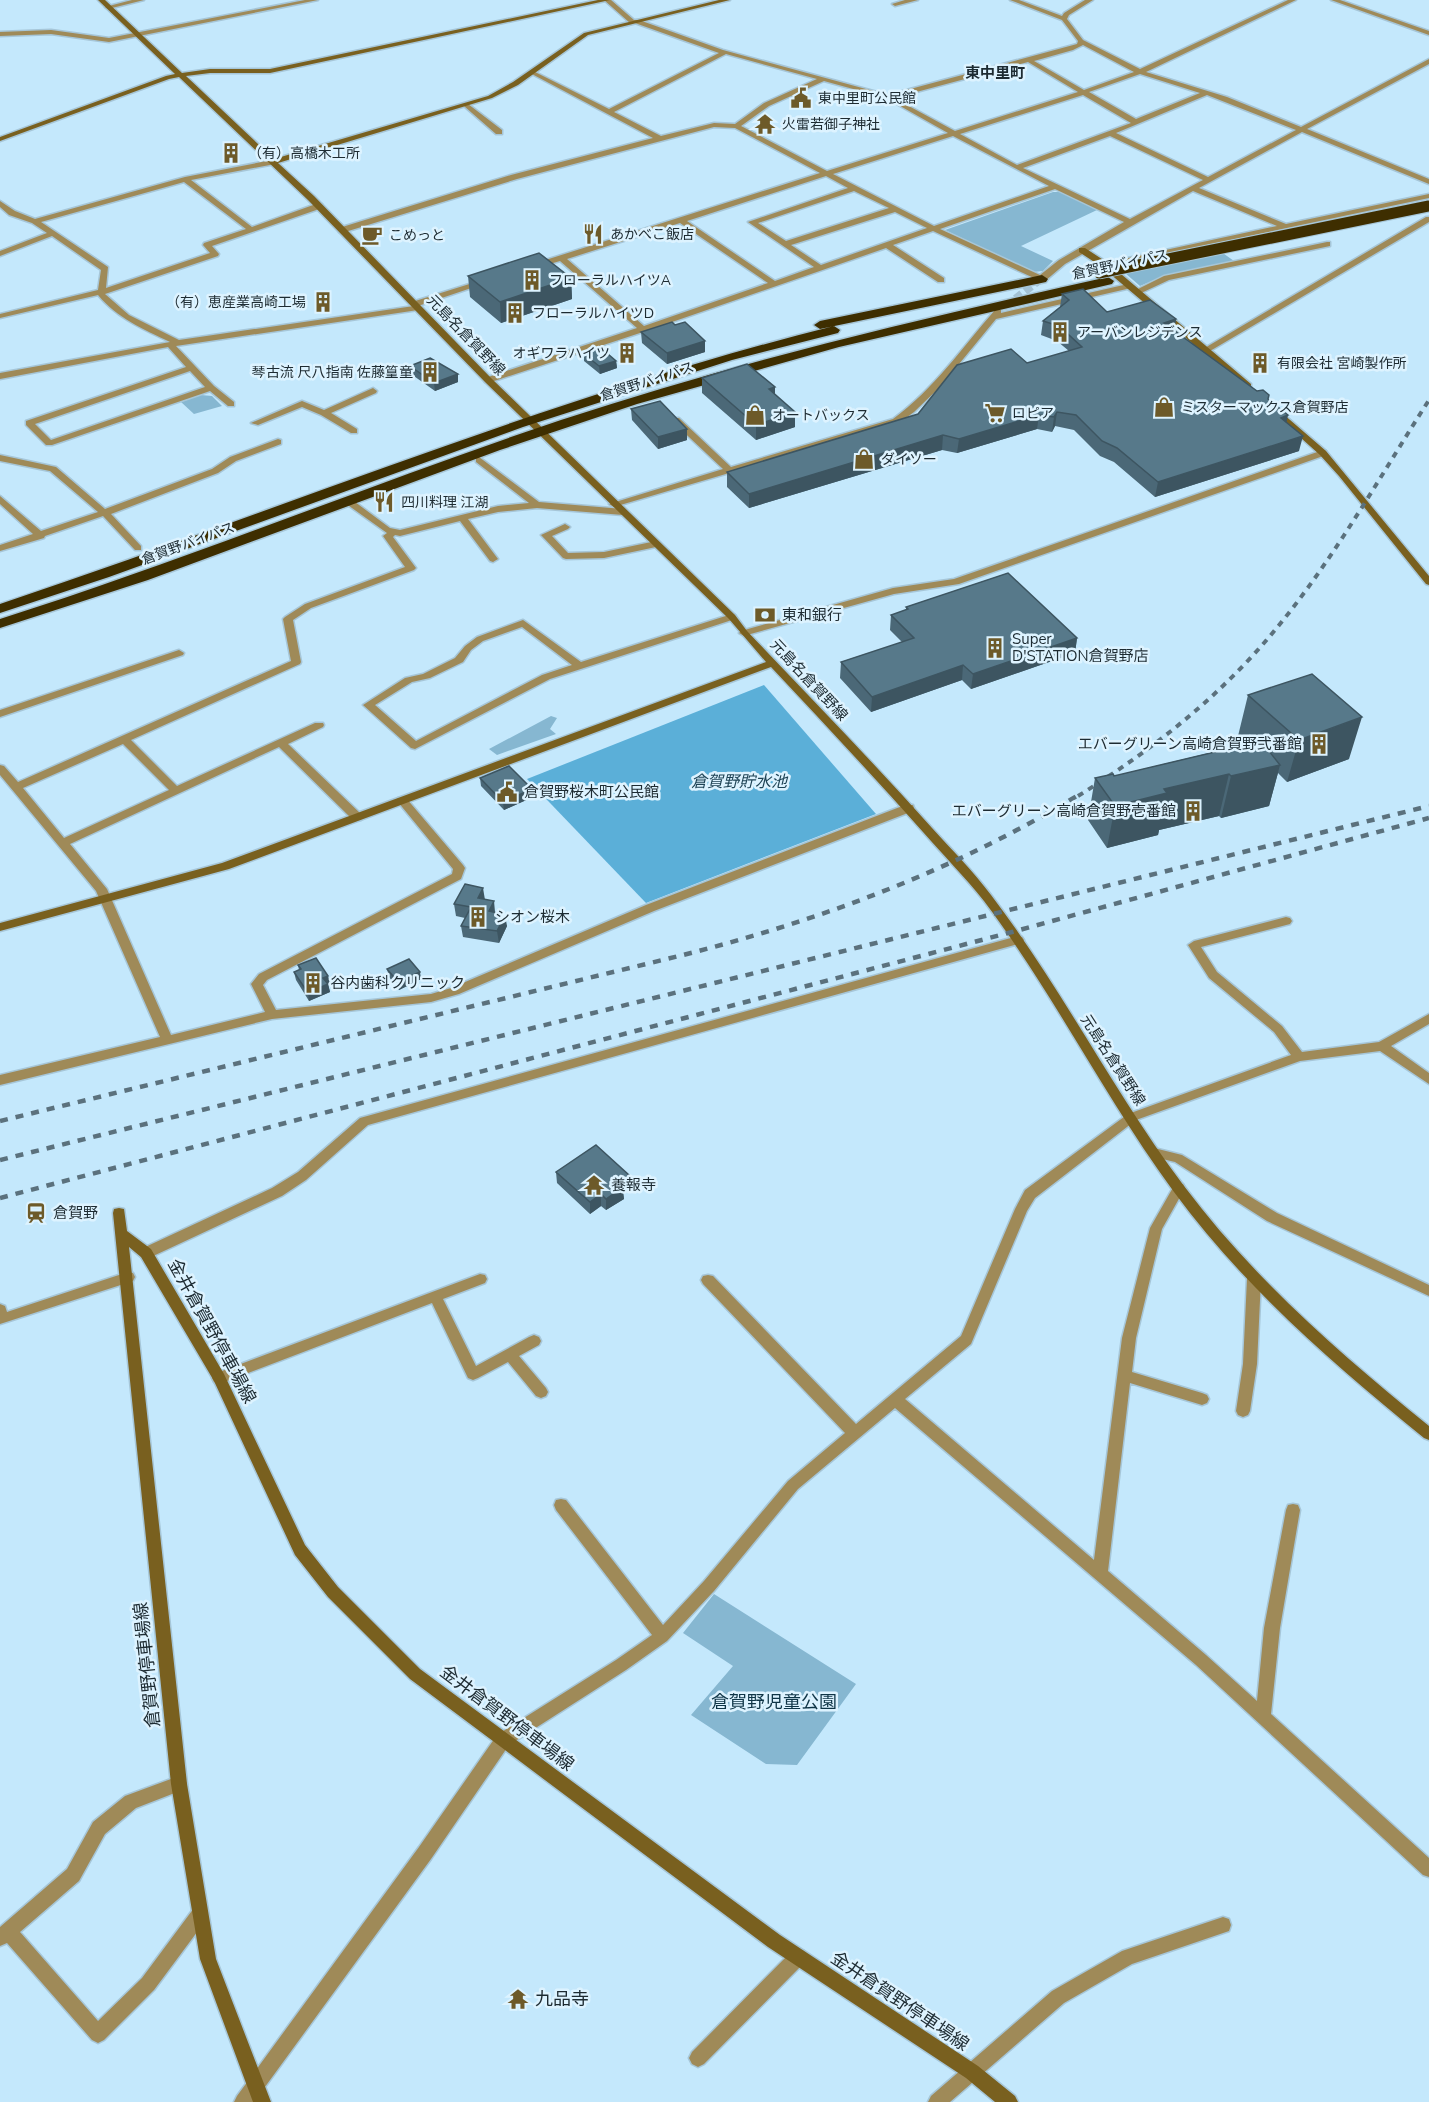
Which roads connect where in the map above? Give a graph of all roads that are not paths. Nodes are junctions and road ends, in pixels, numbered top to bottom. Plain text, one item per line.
1 (101, 0) edge
2 (141, 0) edge
3 (315, 0) edge
4 (607, 0) edge
5 (727, 0) edge
6 (915, 0) edge
7 (1013, 0) edge
8 (1090, 0) edge
9 (1293, 0) edge
10 (1334, 0) edge
11 (895, 4) dead end
12 (108, 7) junction
13 (1064, 19) junction
14 (635, 22) junction
15 (1429, 33) edge
16 (0, 34) edge
17 (138, 35) junction
18 (1081, 41) junction
19 (725, 52) junction
20 (1030, 61) junction
21 (1429, 61) edge
22 (1140, 72) junction
23 (533, 73) junction
24 (180, 75) junction
25 (824, 79) junction
26 (1207, 92) junction
27 (1084, 93) junction
28 (888, 97) junction
29 (466, 105) junction
30 (609, 112) junction
31 (1137, 121) junction
32 (737, 126) junction
33 (1304, 130) junction
34 (499, 132) dead end
35 (953, 134) junction
36 (1112, 134) junction
37 (0, 139) edge
38 (662, 140) junction
39 (272, 162) junction
40 (1017, 168) junction
41 (826, 174) junction
42 (185, 179) junction
43 (1209, 180) junction
44 (1429, 182) edge
45 (1056, 186) junction
46 (854, 188) junction
47 (1193, 188) junction
48 (1429, 196) edge
49 (319, 206) junction
50 (1429, 206) edge
51 (1, 207) edge
52 (895, 209) junction
53 (1429, 217) edge
54 (681, 220) junction
55 (35, 221) junction
56 (1130, 222) junction
57 (1286, 227) junction
58 (935, 229) junction
59 (252, 230) junction
60 (342, 230) junction
61 (52, 234) junction
62 (786, 244) junction
63 (1327, 244) dead end
64 (887, 245) junction
65 (1082, 250) junction
66 (0, 254) edge
67 (561, 258) junction
68 (528, 268) edge
69 (821, 268) junction
70 (1104, 273) junction
71 (495, 279) edge
72 (941, 280) dead end
73 (1040, 281) junction
74 (774, 284) junction
75 (1132, 289) junction
76 (100, 294) junction
77 (416, 306) junction
78 (996, 314) junction
79 (0, 316) edge
80 (643, 329) junction
81 (786, 342) junction
82 (174, 344) junction
83 (1207, 349) junction
84 (796, 353) junction
85 (191, 368) junction
86 (0, 376) edge
87 (488, 380) junction
88 (211, 388) junction
89 (373, 391) dead end
90 (1256, 393) edge
91 (1264, 400) edge
92 (231, 404) dead end
93 (324, 412) junction
94 (529, 419) junction
95 (676, 420) edge
96 (255, 423) dead end
97 (354, 431) dead end
98 (541, 432) junction
99 (278, 442) dead end
100 (1323, 453) junction
101 (0, 458) edge
102 (479, 460) dead end
103 (729, 470) junction
104 (0, 500) edge
105 (348, 501) junction
106 (537, 505) junction
107 (619, 508) junction
108 (104, 513) junction
109 (462, 518) junction
110 (565, 527) dead end
111 (392, 533) junction
112 (41, 536) junction
113 (656, 544) junction
114 (0, 548) edge
115 (138, 548) dead end
116 (493, 559) dead end
117 (1429, 582) edge
118 (0, 609) edge
119 (732, 617) junction
120 (0, 624) edge
121 (744, 633) junction
122 (179, 653) dead end
123 (772, 663) junction
124 (581, 667) junction
125 (0, 714) edge
126 (319, 725) dead end
127 (124, 739) junction
128 (281, 743) junction
129 (0, 768) edge
130 (17, 787) junction
131 (176, 791) junction
132 (402, 800) junction
133 (909, 808) junction
134 (357, 817) junction
135 (63, 843) junction
136 (106, 900) junction
137 (1286, 921) dead end
138 (0, 927) edge
139 (1018, 940) junction
140 (272, 1015) junction
141 (1429, 1018) edge
142 (166, 1039) junction
143 (1382, 1046) junction
144 (1299, 1058) junction
145 (1429, 1079) edge
146 (0, 1080) edge
147 (1132, 1117) junction
148 (1154, 1153) junction
149 (1179, 1188) junction
150 (119, 1214) dead end
151 (124, 1235) junction
152 (146, 1253) junction
153 (128, 1277) junction
154 (480, 1279) dead end
155 (1254, 1279) junction
156 (708, 1280) dead end
157 (1429, 1291) edge
158 (435, 1295) junction
159 (0, 1310) edge
160 (534, 1341) dead end
161 (509, 1354) junction
162 (1125, 1376) junction
163 (219, 1378) junction
164 (541, 1392) dead end
165 (1202, 1399) dead end
166 (896, 1400) junction
167 (1242, 1411) dead end
168 (854, 1432) junction
169 (1429, 1434) edge
170 (561, 1505) dead end
171 (1293, 1510) dead end
172 (1100, 1574) junction
173 (662, 1636) junction
174 (1263, 1718) junction
175 (503, 1740) junction
176 (179, 1784) junction
177 (1429, 1869) edge
178 (200, 1914) junction
179 (1223, 1925) dead end
180 (4, 1934) edge
181 (798, 1957) junction
182 (698, 2058) dead end
183 (972, 2072) junction
184 (254, 2084) junction
185 (243, 2102) edge
186 (262, 2102) edge
187 (938, 2102) edge
188 (1009, 2102) edge

1 - 12 main road, 元島名倉賀野線
2 - 12 street
3 - 17 street
4 - 14 street
4 - 24 main road
5 - 14 main road
6 - 11 street
7 - 13 street
8 - 13 street
9 - 22 street
10 - 15 street
12 - 17 main road, 元島名倉賀野線
13 - 18 street
14 - 19 street
14 - 23 main road
16 - 17 street
17 - 24 main road, 元島名倉賀野線
18 - 20 street
18 - 22 street
19 - 25 street
19 - 30 street
20 - 27 street
20 - 28 street
21 - 33 street
22 - 26 street
22 - 27 street
23 - 29 main road
23 - 30 street
24 - 37 main road
24 - 39 main road, 元島名倉賀野線
25 - 28 street
25 - 32 street
26 - 31 street
26 - 33 street
27 - 31 street
27 - 35 street
28 - 35 street
29 - 34 street
29 - 39 main road
30 - 38 street
31 - 36 street
32 - 38 street
32 - 41 street
33 - 43 street
33 - 44 street
35 - 40 street
35 - 41 street
36 - 40 street
36 - 43 street
38 - 60 street
39 - 42 street
39 - 49 main road, 元島名倉賀野線
40 - 45 street
41 - 46 street
41 - 54 street
42 - 55 street
42 - 59 street
43 - 47 street
45 - 56 street
45 - 58 street
46 - 52 street
46 - 62 street
47 - 56 street
47 - 57 street
48 - 57 street
49 - 59 street
49 - 60 main road, 元島名倉賀野線
50 - 70 highway, 倉賀野バイパス, bridge
51 - 55 street
52 - 58 street
52 - 62 street
53 - 70 highway, 倉賀野バイパス
53 - 83 street
54 - 67 street
54 - 74 street
55 - 61 street
56 - 65 street
57 - 70 street
58 - 64 street
58 - 73 street
59 - 76 street
60 - 77 main road, 元島名倉賀野線
61 - 66 street
61 - 76 street
62 - 69 street
63 - 75 street
64 - 69 street
64 - 72 street
65 - 70 main road
65 - 73 street
67 - 68 street
67 - 80 street
69 - 74 street
70 - 75 main road
70 - 81 highway, 倉賀野バイパス
70 - 84 highway, 倉賀野バイパス
71 - 77 street
73 - 81 highway
74 - 80 street
75 - 78 street
75 - 83 main road
76 - 79 street
76 - 82 street
77 - 82 street
77 - 87 main road, 元島名倉賀野線
78 - 84 highway
78 - 103 street
80 - 87 street
81 - 94 highway, 倉賀野バイパス
82 - 85 street
82 - 86 street
83 - 90 main road
84 - 98 highway, 倉賀野バイパス
85 - 88 street
85 - 88 street
87 - 94 main road, 元島名倉賀野線
88 - 92 street
89 - 93 street
91 - 100 main road
93 - 96 street
93 - 97 street
94 - 98 main road, 元島名倉賀野線
94 - 118 highway, 倉賀野バイパス
95 - 103 street
98 - 105 highway, 倉賀野バイパス
98 - 107 main road, 元島名倉賀野線
99 - 108 street
100 - 117 main road
100 - 121 street
101 - 108 street
102 - 106 street
103 - 107 street
104 - 112 street
105 - 111 street
105 - 120 highway, 倉賀野バイパス
106 - 107 street
106 - 109 street
107 - 113 main road, 元島名倉賀野線
108 - 112 street
108 - 115 street
109 - 111 street
109 - 116 street
110 - 113 street
111 - 127 street
112 - 114 street
113 - 119 main road, 元島名倉賀野線
119 - 121 main road, 元島名倉賀野線
119 - 124 street
121 - 123 main road, 元島名倉賀野線
122 - 125 street
123 - 132 main road
123 - 133 main road, 元島名倉賀野線
124 - 124 street
126 - 128 street
127 - 130 street
127 - 131 street
128 - 131 street
128 - 134 street
129 - 130 street
130 - 135 street
131 - 135 street
132 - 134 main road
132 - 140 street
133 - 139 main road, 元島名倉賀野線
133 - 140 street
134 - 136 main road
135 - 136 street
136 - 138 main road
136 - 142 street
137 - 144 street
139 - 147 main road, 元島名倉賀野線
139 - 152 street
140 - 142 street
141 - 143 street
142 - 146 street
143 - 144 street
143 - 145 street
144 - 147 street
147 - 148 main road, 元島名倉賀野線
147 - 166 street
148 - 149 main road, 元島名倉賀野線
148 - 157 street
149 - 155 main road, 元島名倉賀野線
149 - 162 street
150 - 151 main road, 倉賀野停車場線
151 - 152 main road, 金井倉賀野停車場線
151 - 153 main road, 倉賀野停車場線
152 - 163 main road, 金井倉賀野停車場線
153 - 159 street
153 - 176 main road, 倉賀野停車場線
154 - 158 street
155 - 167 street
155 - 169 main road, 元島名倉賀野線
156 - 168 street
158 - 161 street
158 - 163 street
160 - 161 street
161 - 164 street
162 - 165 street
162 - 172 street
163 - 175 main road, 金井倉賀野停車場線
166 - 168 street
166 - 172 street
168 - 173 street
170 - 173 street
171 - 174 street
172 - 174 street
173 - 175 street
174 - 177 street
175 - 181 main road, 金井倉賀野停車場線
175 - 184 street
176 - 178 main road, 倉賀野停車場線
176 - 180 street
178 - 180 street
178 - 184 main road, 倉賀野停車場線
179 - 183 street
181 - 182 street
181 - 183 main road, 金井倉賀野停車場線
183 - 187 street
183 - 188 main road, 金井倉賀野停車場線
184 - 185 street
184 - 186 main road, 倉賀野停車場線

